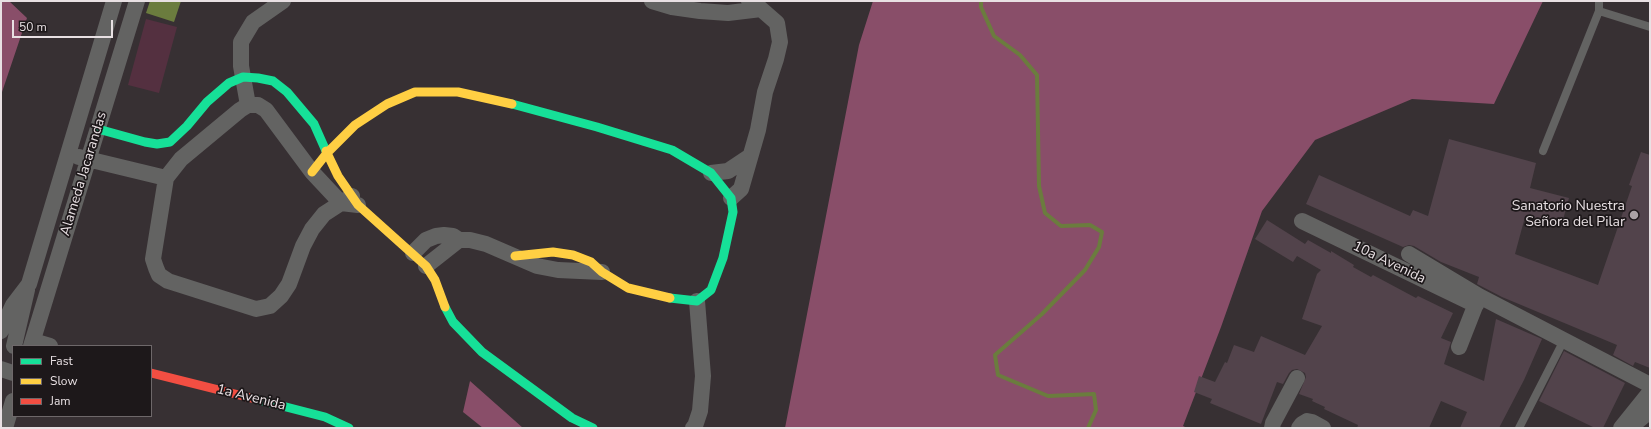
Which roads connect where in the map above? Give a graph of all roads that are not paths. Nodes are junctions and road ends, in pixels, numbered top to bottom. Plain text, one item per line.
1 (114, 1) edge
2 (137, 1) edge
3 (282, 1) edge
4 (652, 1) edge
5 (1599, 1) edge
6 (755, 5) edge
7 (263, 8) edge
8 (1599, 11) junction
9 (1650, 27) edge
10 (243, 77) junction
11 (248, 105) junction
12 (98, 129) junction
13 (1543, 151) dead end
14 (327, 153) junction
15 (68, 154) junction
16 (749, 157) junction
17 (88, 159) junction
18 (312, 172) junction
19 (711, 173) junction
20 (166, 178) junction
21 (731, 198) junction
22 (350, 201) junction
23 (1302, 221) dead end
24 (459, 240) junction
25 (413, 253) junction
26 (1409, 254) dead end
27 (426, 266) junction
28 (602, 272) joint
29 (29, 284) junction
30 (1478, 300) junction
31 (697, 301) junction
32 (1, 331) edge
33 (1564, 340) junction
34 (32, 344) edge
35 (14, 345) edge
36 (1458, 347) dead end
37 (1, 369) edge
38 (152, 372) edge
39 (12, 373) edge
40 (1297, 378) dead end
41 (1650, 385) edge
42 (1650, 392) edge
43 (12, 404) edge
44 (1650, 411) edge
45 (5, 428) edge
46 (349, 428) edge
47 (593, 428) edge
48 (693, 428) edge
49 (1272, 428) edge
50 (1299, 428) edge
51 (1323, 428) edge
52 (1519, 428) edge
53 (1621, 428) edge
54 (1628, 428) edge

1 - 15 street, Alameda Jacarandas
2 - 12 street, Alameda Jacarandas
3 - 7 street
4 - 6 street
5 - 8 lane
6 - 16 street
7 - 10 street
8 - 9 lane
8 - 13 lane
10 - 11 street
10 - 12 street
10 - 14 street
11 - 18 street
11 - 20 street
12 - 17 street, Alameda Jacarandas
14 - 18 street
14 - 19 street
14 - 22 street
15 - 17 street
15 - 29 street, Alameda Jacarandas
16 - 19 street
16 - 21 street
17 - 20 street
17 - 34 street, Alameda Jacarandas
18 - 22 street
19 - 21 street
20 - 22 street
21 - 31 street
22 - 25 street
23 - 30 street, 10a Avenida
24 - 25 street
24 - 27 street
24 - 28 street
25 - 27 street
26 - 30 street
27 - 47 street
28 - 31 street
29 - 32 street, Alameda Jacarandas
29 - 35 street
30 - 33 street, 10a Avenida
30 - 36 street
31 - 48 street
33 - 41 street, 10a Avenida
33 - 52 lane
37 - 39 street
38 - 46 street, 1a Avenida
40 - 49 street
42 - 53 street
43 - 45 street
44 - 54 street
50 - 51 street

